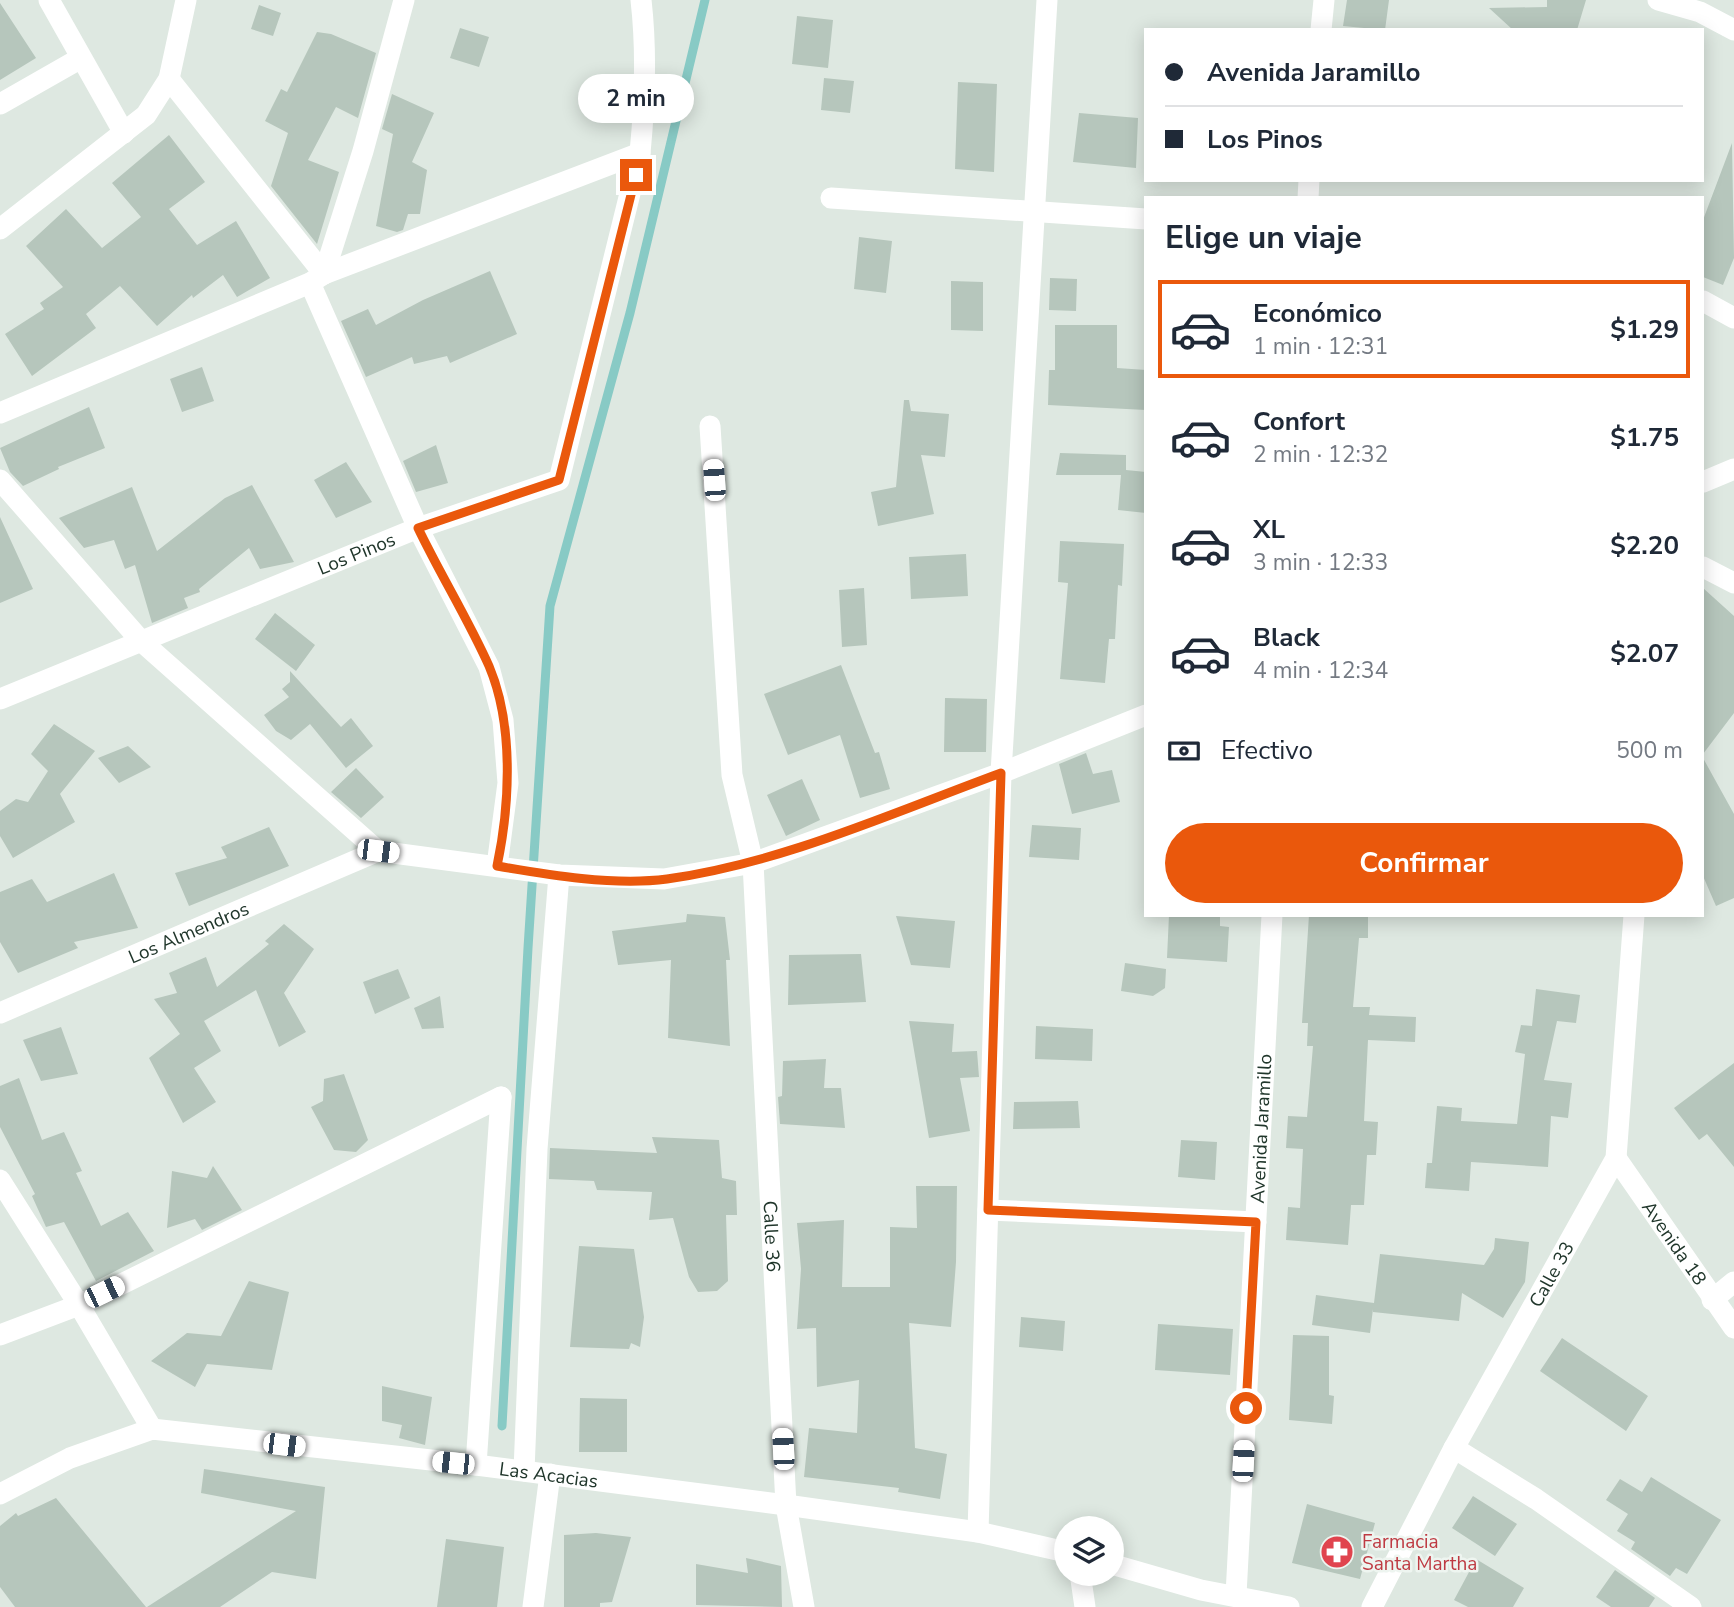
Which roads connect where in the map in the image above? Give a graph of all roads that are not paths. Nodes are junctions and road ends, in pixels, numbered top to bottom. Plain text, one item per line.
1 (49, 0) edge
2 (186, 0) edge
3 (404, 0) edge
4 (640, 0) edge
5 (1047, 0) edge
6 (1324, 0) edge
7 (1658, 0) edge
8 (1321, 28) edge
9 (1734, 30) edge
10 (81, 58) junction
11 (169, 79) junction
12 (0, 104) edge
13 (124, 133) junction
14 (640, 153) junction
15 (831, 198) dead end
16 (1032, 214) junction
17 (1144, 219) edge
18 (0, 229) edge
19 (317, 279) junction
20 (1704, 302) edge
21 (1734, 318) edge
22 (0, 413) edge
23 (710, 426) dead end
24 (1734, 469) edge
25 (0, 480) edge
26 (1704, 482) edge
27 (418, 528) junction
28 (1704, 568) edge
29 (1734, 583) edge
30 (141, 641) junction
31 (0, 699) edge
32 (1144, 716) edge
33 (1001, 773) junction
34 (378, 851) junction
35 (753, 863) junction
36 (507, 868) junction
37 (552, 874) junction
38 (1272, 917) edge
39 (1634, 917) edge
40 (0, 1013) edge
41 (1616, 1158) junction
42 (0, 1180) edge
43 (988, 1210) junction
44 (1256, 1222) junction
45 (1734, 1282) edge
46 (1713, 1300) junction
47 (79, 1305) junction
48 (1734, 1328) edge
49 (0, 1335) edge
50 (152, 1429) junction
51 (1454, 1448) junction
52 (476, 1465) junction
53 (524, 1471) junction
54 (550, 1474) junction
55 (0, 1494) edge
56 (786, 1505) junction
57 (978, 1532) junction
58 (1054, 1549) edge
59 (1124, 1568) edge
60 (1082, 1586) edge
61 (1236, 1595) junction
62 (533, 1607) edge
63 (804, 1607) edge
64 (1085, 1607) edge
65 (1289, 1607) edge
66 (1372, 1607) edge
67 (1691, 1607) edge

1 - 10 street
2 - 11 street
3 - 19 street
4 - 14 street
5 - 16 street
6 - 8 street
7 - 9 street
10 - 12 street
10 - 13 street
11 - 13 street
11 - 19 street
13 - 18 street
14 - 19 street
14 - 27 street, Los Pinos
15 - 16 street
16 - 17 street
16 - 33 street
19 - 22 street
19 - 27 street
20 - 21 street
23 - 35 street, Calle 36
24 - 26 street
25 - 30 street
27 - 30 street, Los Pinos
27 - 36 street
28 - 29 street
30 - 31 street, Los Pinos
30 - 34 street
32 - 33 street
33 - 35 street
33 - 43 street
34 - 36 street
34 - 40 street, Los Almendros
35 - 37 street
35 - 56 street, Calle 36
36 - 37 street
37 - 53 street
38 - 44 street, Avenida Jaramillo
39 - 41 street, Calle 33
41 - 46 street, Avenida 18
41 - 51 street, Calle 33
42 - 47 street
43 - 44 street
43 - 57 street
44 - 61 street, Avenida Jaramillo
45 - 46 street
46 - 48 street, Avenida 18
47 - 49 street
47 - 50 street
47 - 52 street
50 - 52 street, Las Acacias
50 - 55 street, Las Acacias
51 - 66 street, Calle 33
51 - 67 street
52 - 53 street, Las Acacias
53 - 54 street, Las Acacias
54 - 56 street, Las Acacias
54 - 62 street
56 - 57 street, Las Acacias
56 - 63 street, Calle 36
57 - 58 street, Las Acacias
59 - 61 street
60 - 64 street
61 - 65 street

